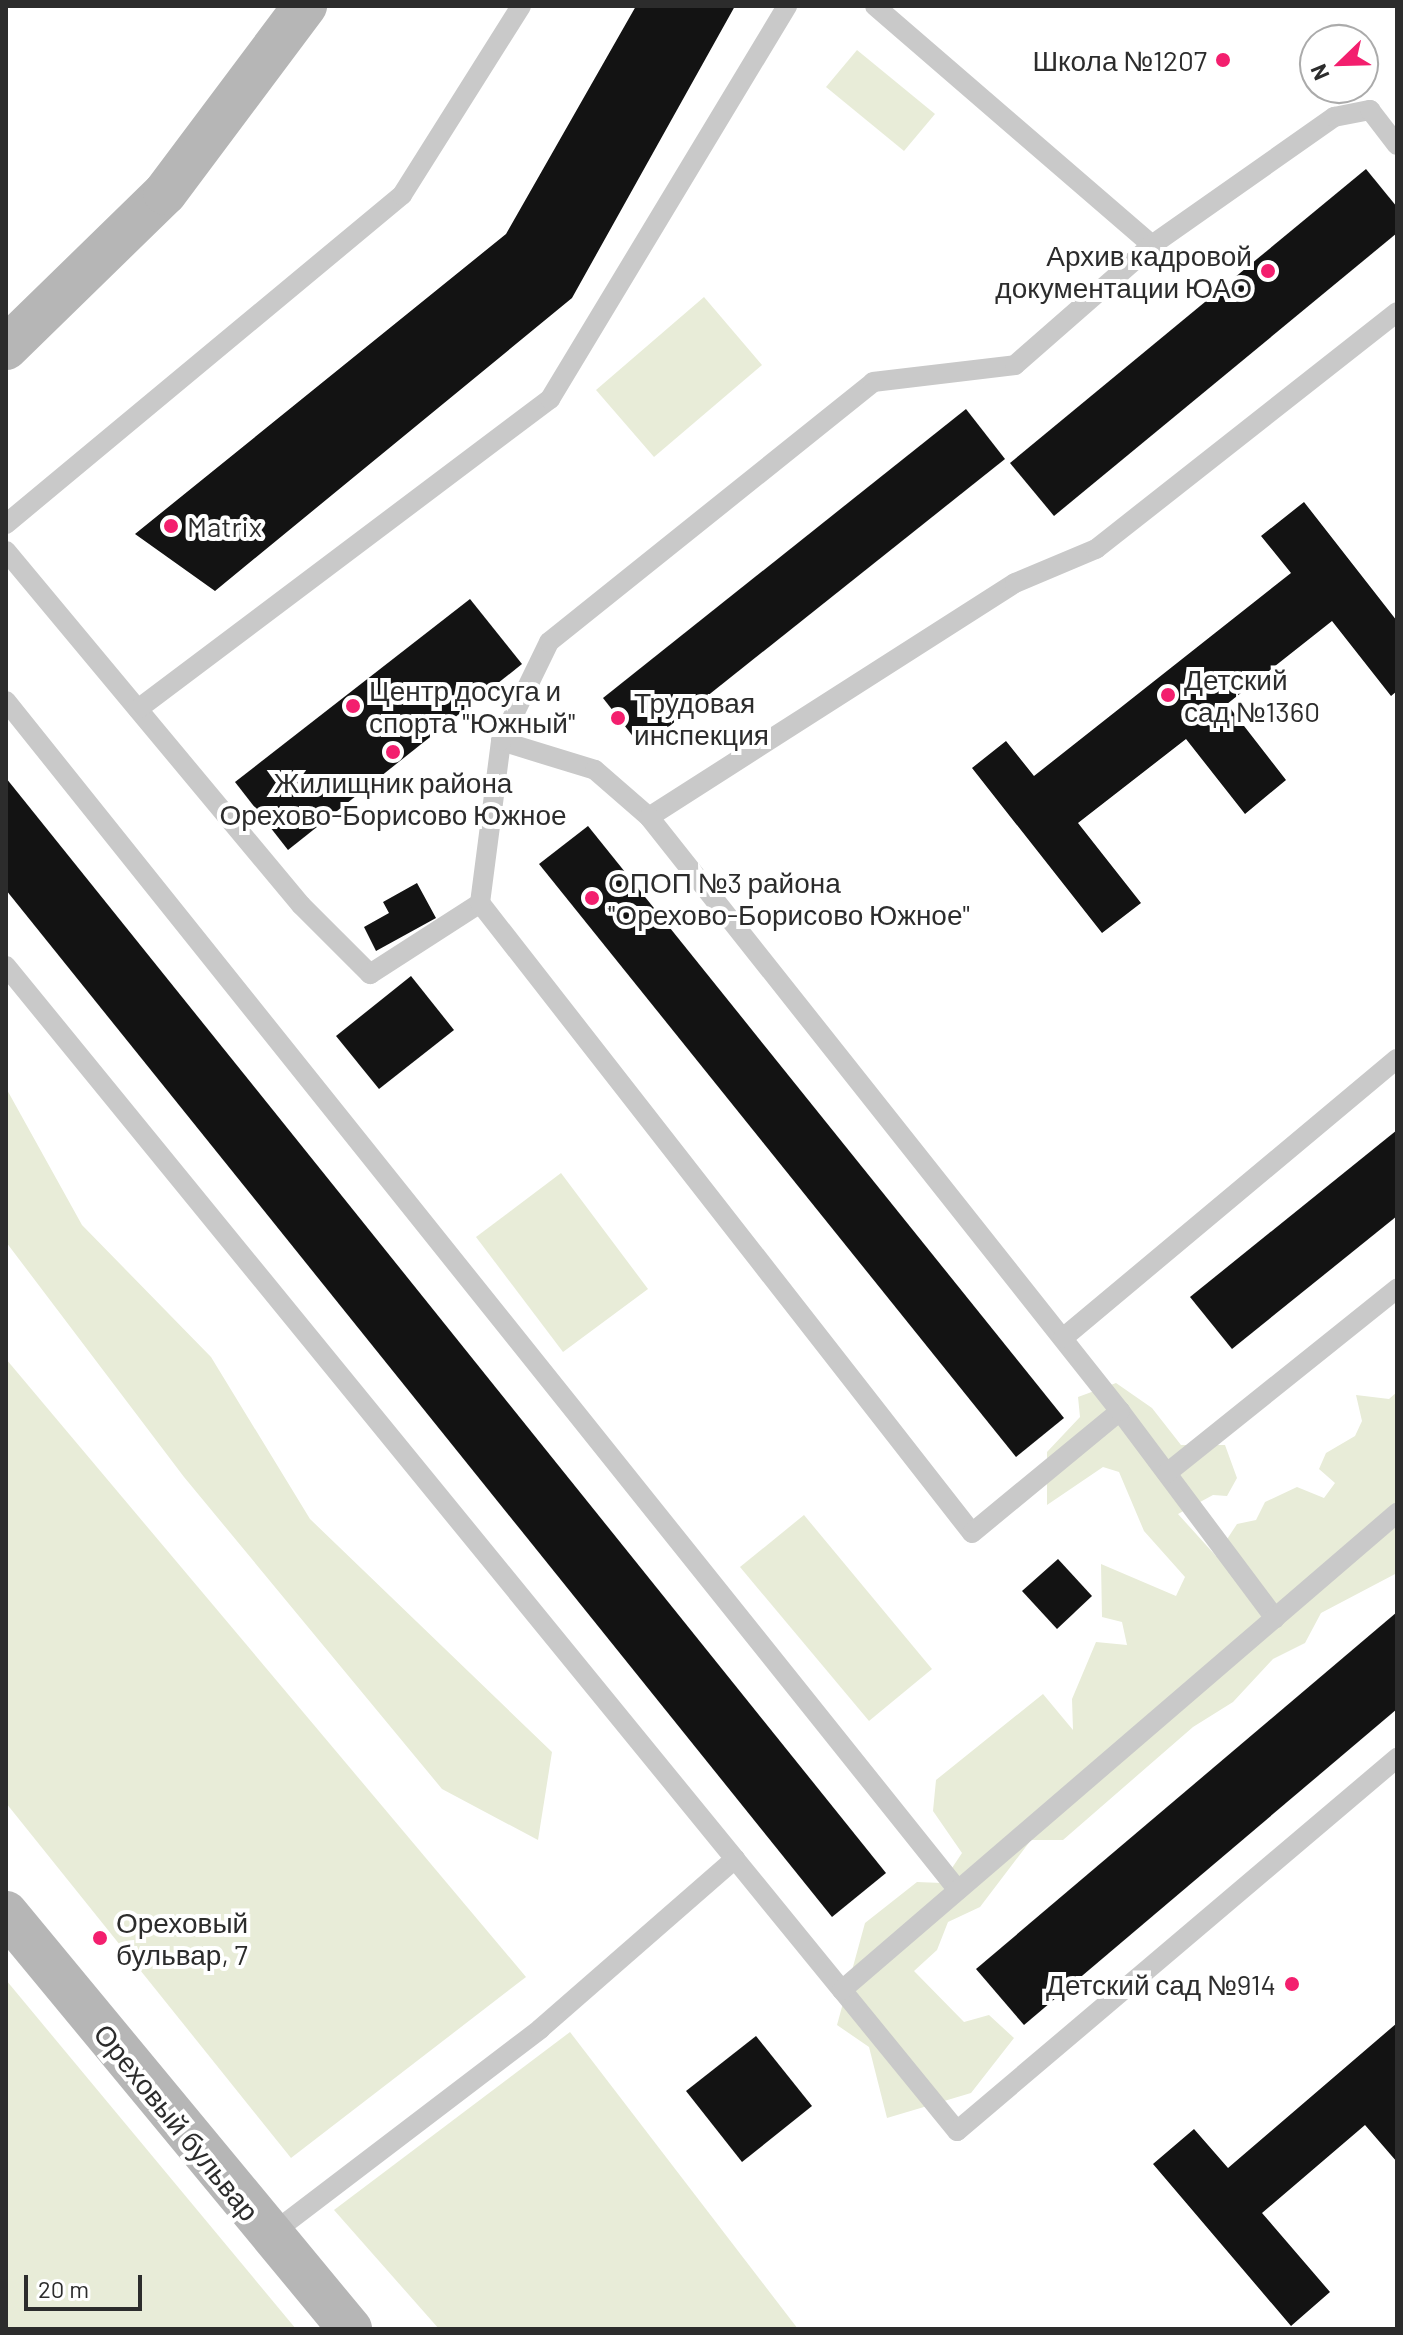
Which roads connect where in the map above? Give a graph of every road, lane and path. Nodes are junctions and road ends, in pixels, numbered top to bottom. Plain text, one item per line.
1 (305, 6) edge
2 (521, 6) edge
3 (787, 6) edge
4 (875, 6) edge
5 (1397, 145) edge
6 (1152, 245) junction
7 (1397, 312) edge
8 (6, 348) edge
9 (6, 524) edge
10 (6, 551) edge
11 (6, 701) edge
12 (138, 709) junction
13 (501, 741) junction
14 (649, 817) junction
15 (480, 903) junction
16 (6, 966) edge
17 (1397, 1059) edge
18 (1397, 1289) edge
19 (1063, 1338) junction
20 (1120, 1411) junction
21 (1167, 1473) junction
22 (1397, 1513) edge
23 (1275, 1618) junction
24 (1397, 1758) edge
25 (735, 1859) junction
26 (958, 1890) junction
27 (6, 1913) edge
28 (842, 1990) junction
29 (270, 2235) junction
30 (350, 2329) edge

1 - 8 main road
2 - 9 lane
3 - 12 lane
4 - 6 lane
5 - 6 lane
6 - 13 lane
7 - 14 lane
10 - 12 lane
11 - 26 lane
12 - 15 lane
13 - 14 lane
13 - 15 lane
14 - 19 lane
15 - 20 lane
16 - 25 lane
17 - 19 lane
18 - 21 lane
19 - 20 lane
20 - 21 lane
21 - 23 lane
22 - 23 lane
23 - 26 lane
24 - 28 lane
25 - 28 lane
25 - 29 lane
26 - 28 lane
27 - 29 main road, Ореховый бульвар
29 - 30 main road, Ореховый бульвар

